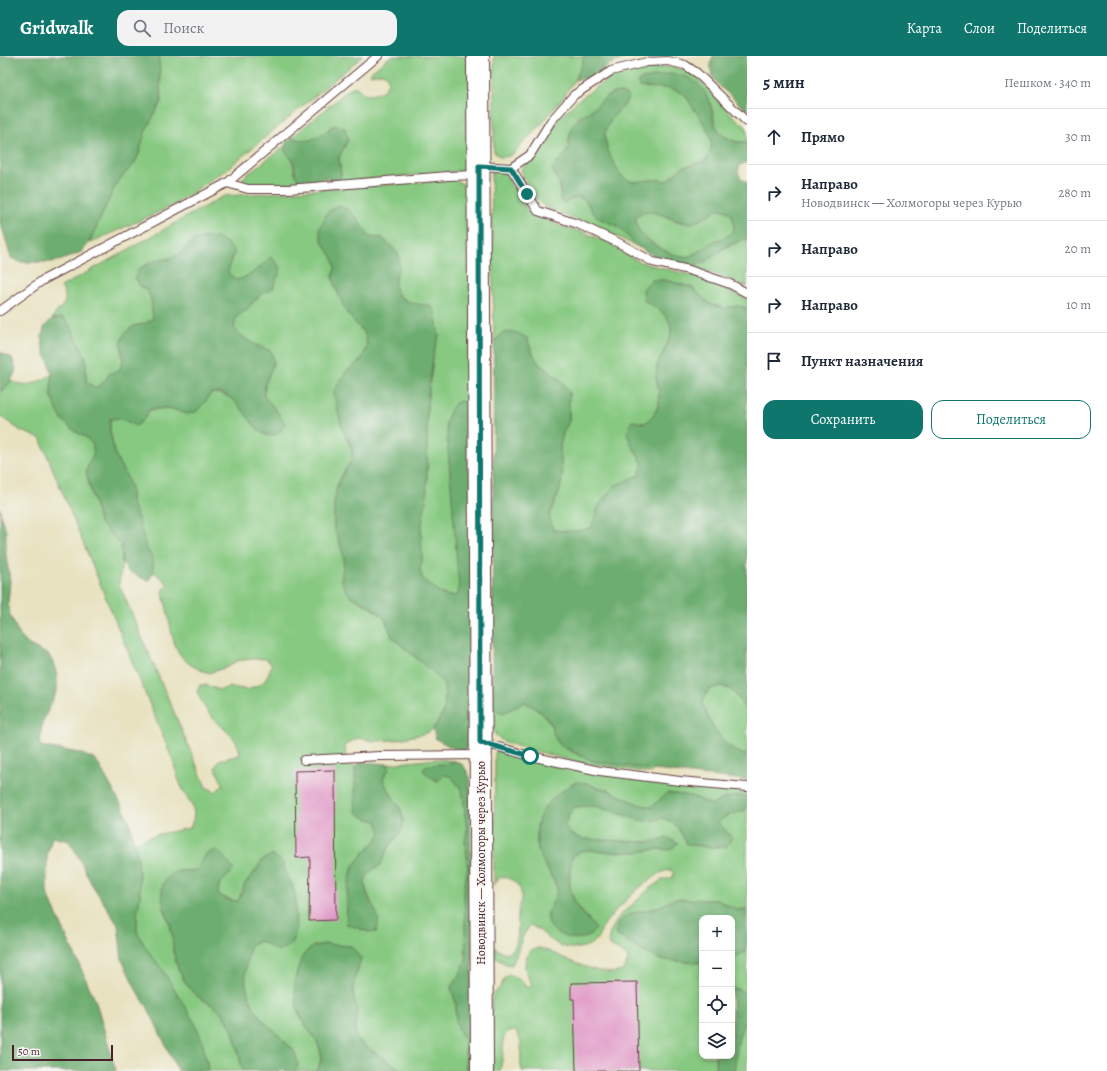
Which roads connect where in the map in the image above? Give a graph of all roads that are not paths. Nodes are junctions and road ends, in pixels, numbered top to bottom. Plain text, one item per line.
1 (378, 56) edge
2 (478, 56) edge
3 (747, 122) edge
4 (511, 168) junction
5 (479, 170) junction
6 (227, 183) junction
7 (747, 293) edge
8 (0, 311) edge
9 (480, 749) junction
10 (304, 760) dead end
11 (747, 787) edge
12 (482, 1071) edge

1 - 6 lane
2 - 5 main road, Новодвинск — Холмогоры через Курью
3 - 4 lane
4 - 5 lane
4 - 7 lane
5 - 6 lane
5 - 9 main road, Новодвинск — Холмогоры через Курью
6 - 8 lane
9 - 10 lane
9 - 11 lane
9 - 12 main road, Новодвинск — Холмогоры через Курью

